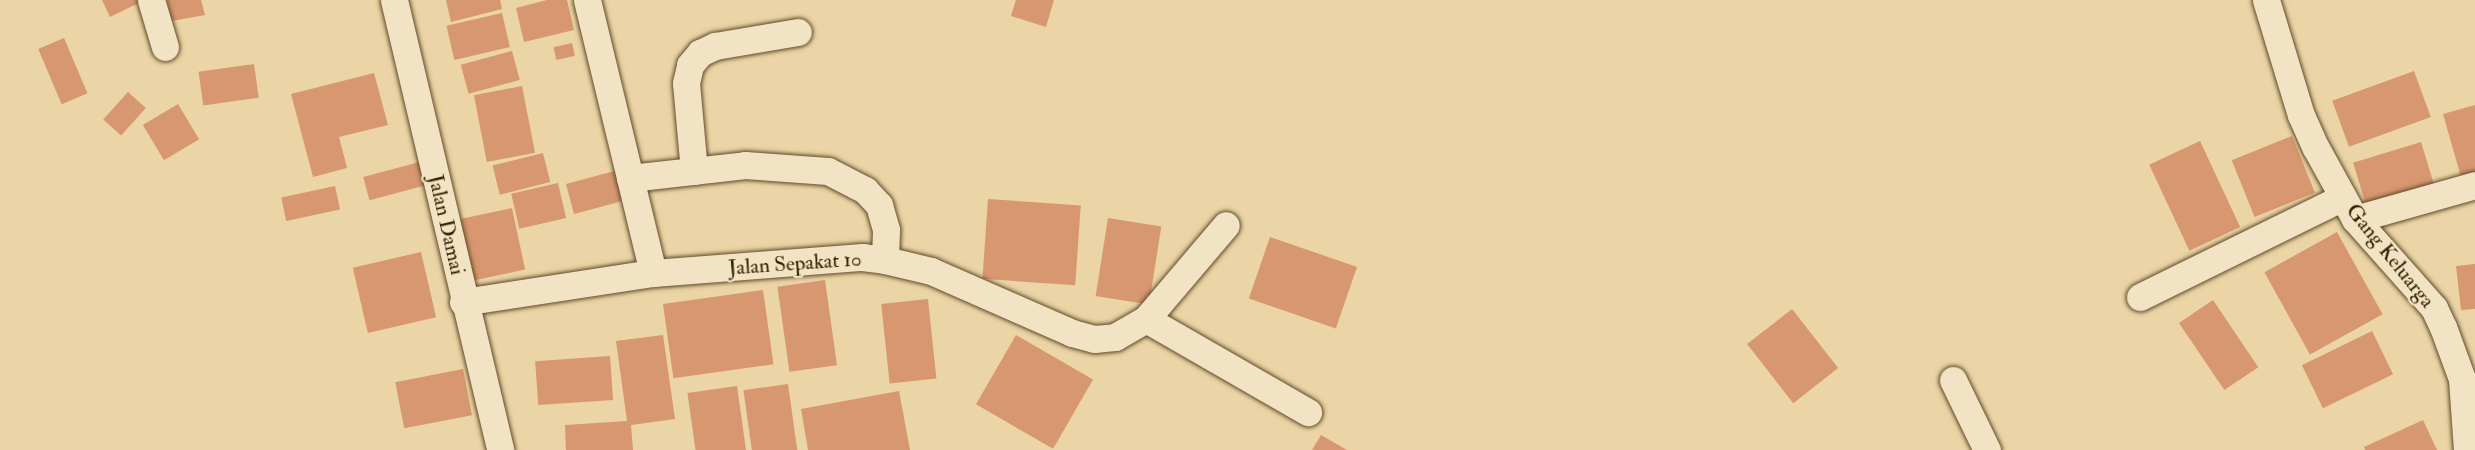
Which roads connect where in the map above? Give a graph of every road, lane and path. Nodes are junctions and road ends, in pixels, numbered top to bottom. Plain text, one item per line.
1 (151, 0) edge
2 (394, 0) edge
3 (587, 0) edge
4 (2266, 0) edge
5 (798, 32) dead end
6 (165, 47) dead end
7 (694, 171) junction
8 (630, 178) junction
9 (2475, 184) edge
10 (2349, 208) junction
11 (1226, 225) dead end
12 (885, 260) junction
13 (653, 273) junction
14 (2140, 297) dead end
15 (463, 302) junction
16 (1146, 320) junction
17 (1953, 380) dead end
18 (1308, 412) dead end
19 (500, 450) edge
20 (1987, 450) edge
21 (2467, 450) edge

1 - 6 street
2 - 15 street, Jalan Damai
3 - 8 street
4 - 10 street, Gang Keluarga
5 - 7 street
7 - 8 street
7 - 12 street
8 - 13 street
9 - 10 street
10 - 14 street
10 - 21 street, Gang Keluarga
11 - 16 street, Jalan Sepakat 10
12 - 13 street, Jalan Sepakat 10
12 - 16 street, Jalan Sepakat 10
13 - 15 street, Jalan Sepakat 10
15 - 19 street, Jalan Damai
16 - 18 street
17 - 20 street

